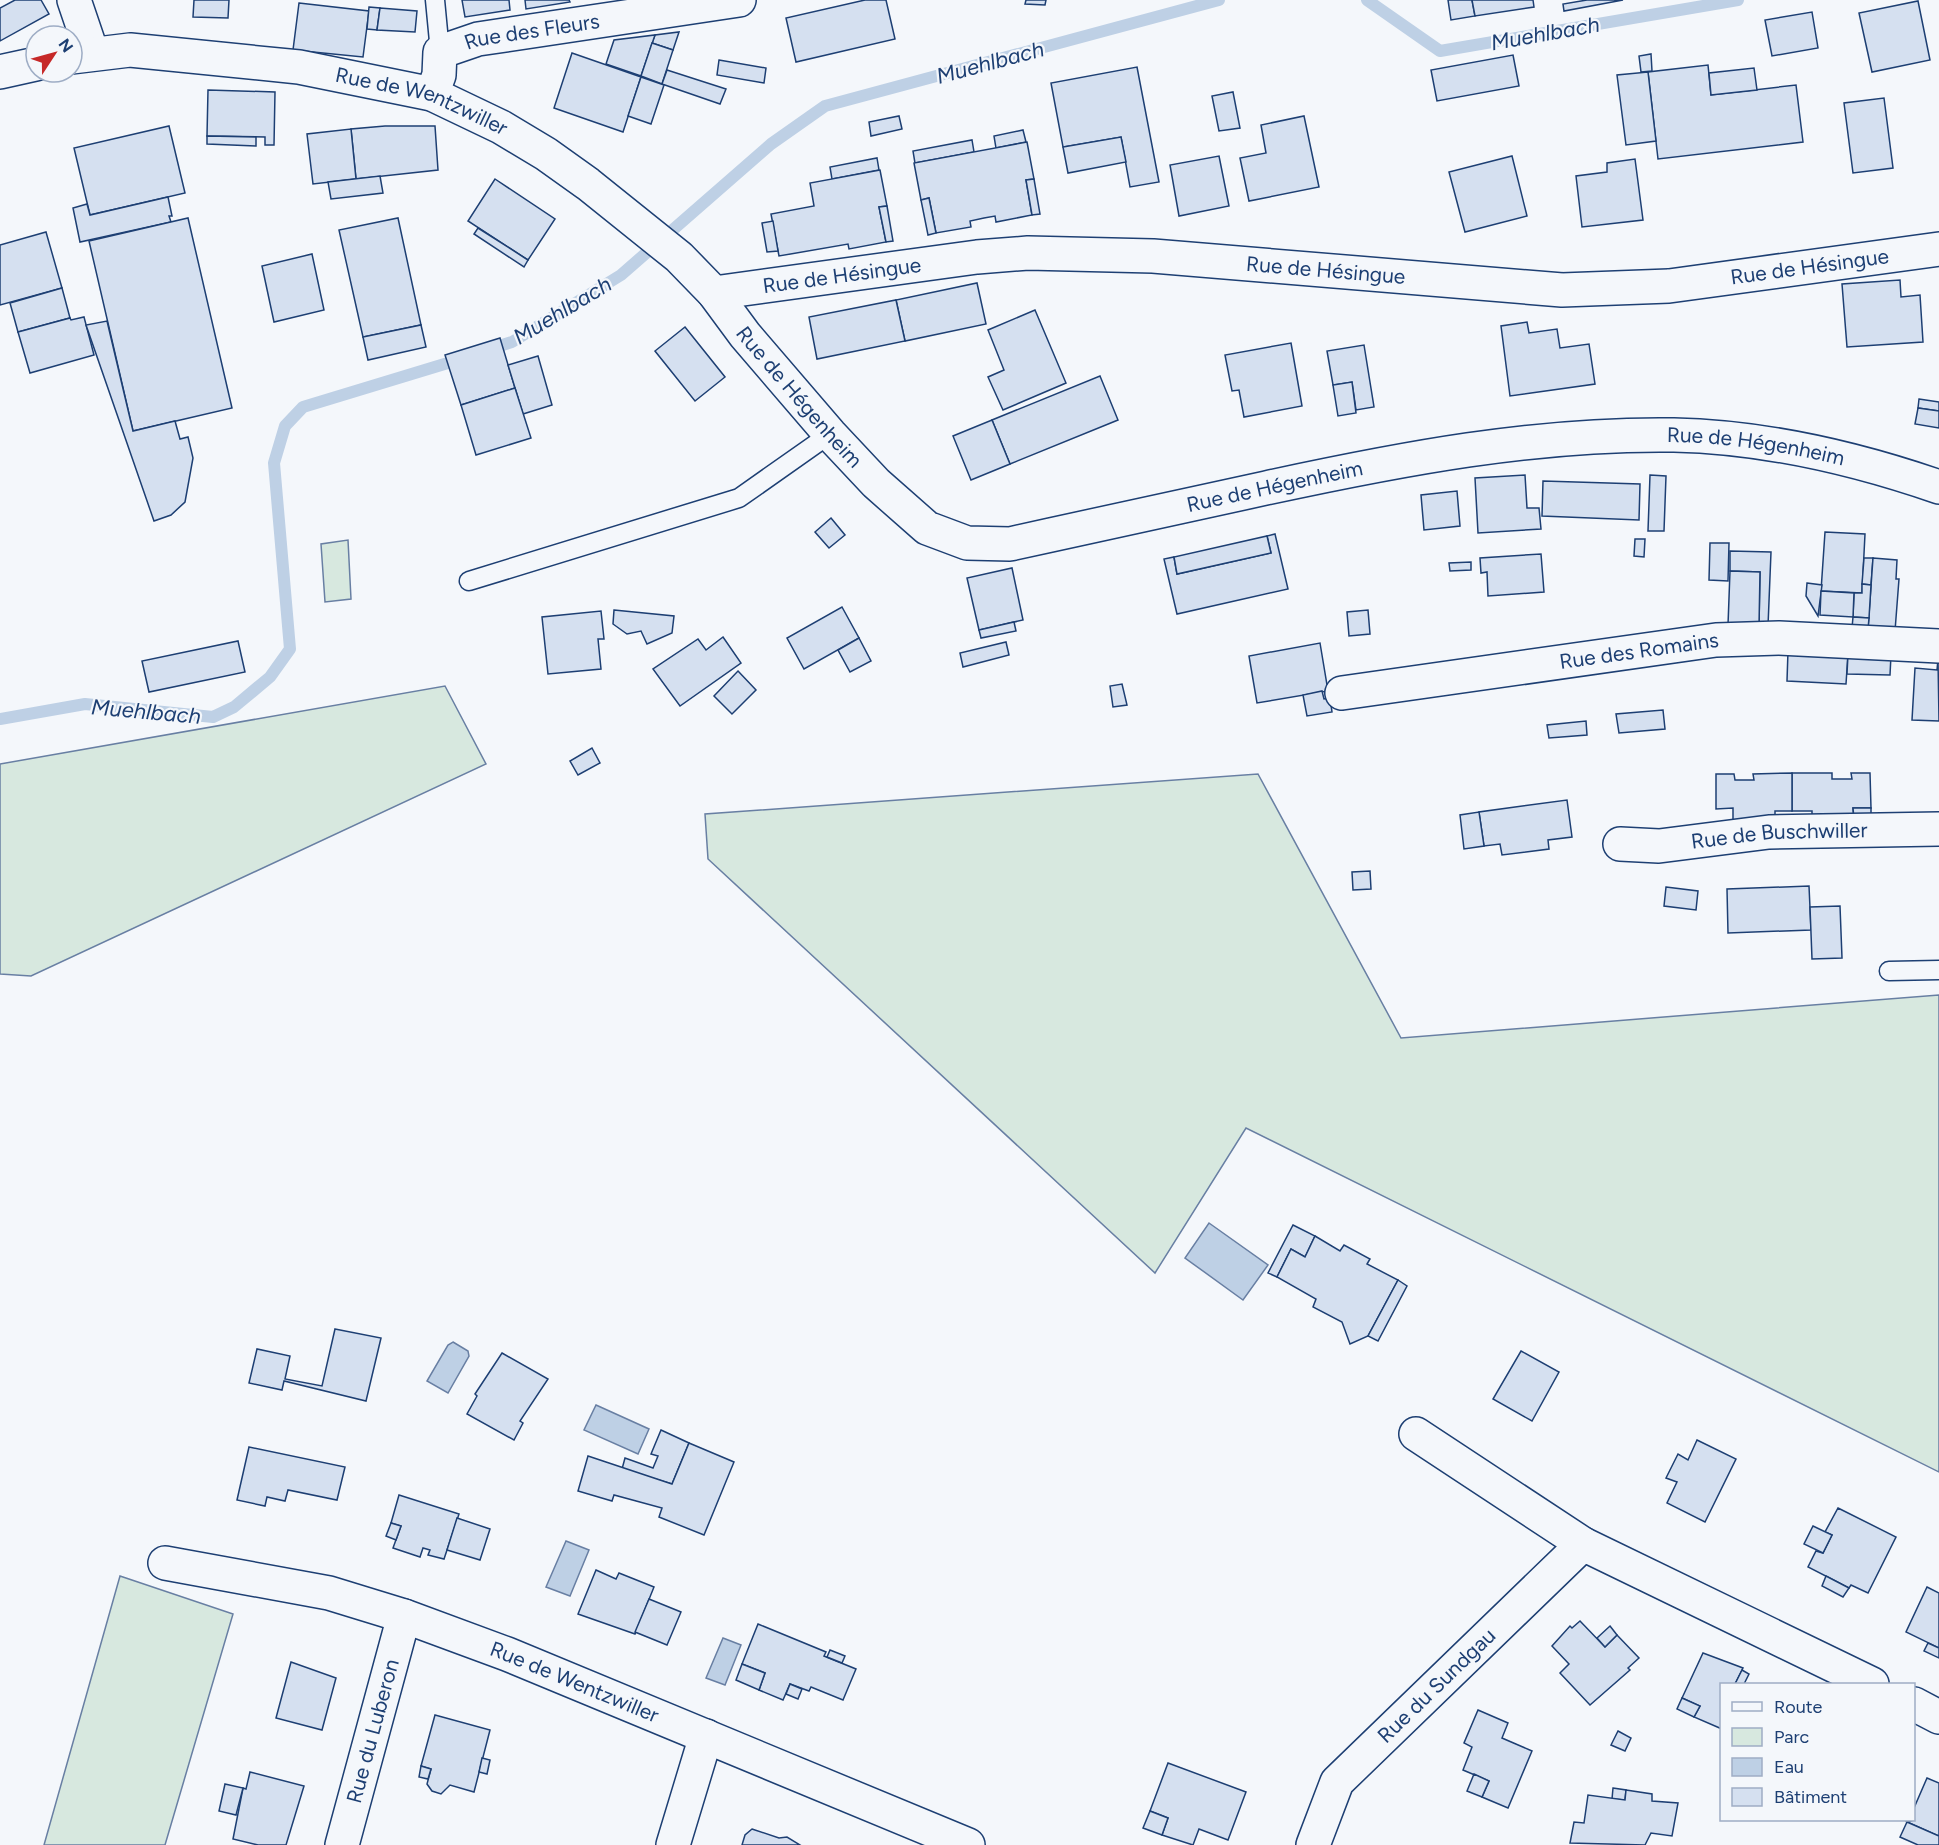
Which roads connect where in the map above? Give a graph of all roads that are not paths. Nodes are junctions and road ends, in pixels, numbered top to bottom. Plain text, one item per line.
1 (74, 0) edge
2 (435, 0) edge
3 (739, 0) edge
4 (690, 4) edge
5 (77, 24) edge
6 (440, 52) junction
7 (84, 55) edge
8 (24, 67) edge
9 (0, 72) edge
10 (432, 94) junction
11 (1939, 249) edge
12 (714, 293) junction
13 (830, 434) junction
14 (1939, 486) edge
15 (469, 581) dead end
16 (1939, 646) edge
17 (1342, 693) dead end
18 (1939, 829) edge
19 (1620, 844) dead end
20 (1939, 970) edge
21 (1888, 971) dead end
22 (1416, 1434) dead end
23 (1583, 1544) junction
24 (165, 1563) dead end
25 (404, 1616) junction
26 (1870, 1683) edge
27 (1915, 1705) edge
28 (1939, 1717) edge
29 (706, 1737) junction
30 (342, 1845) edge
31 (673, 1845) edge
32 (968, 1845) edge
33 (1313, 1845) edge

1 - 5 street
2 - 6 lane
3 - 4 street, Rue des Fleurs
4 - 6 street, Rue des Fleurs
6 - 10 street, Rue des Fleurs
7 - 10 street, Rue de Wentzwiller
8 - 9 street
10 - 12 street, Rue de Wentzwiller
11 - 12 street, Rue de Hésingue
12 - 13 street, Rue de Hégenheim
13 - 14 street, Rue de Hégenheim
13 - 15 lane
16 - 17 street, Rue des Romains
18 - 19 street, Rue de Buschwiller
20 - 21 lane
22 - 23 street
23 - 26 street
23 - 33 street, Rue du Sundgau
24 - 25 street, Rue de Wentzwiller
25 - 29 street, Rue de Wentzwiller
25 - 30 street, Rue du Luberon
27 - 28 street
29 - 31 street
29 - 32 street, Rue de Wentzwiller

